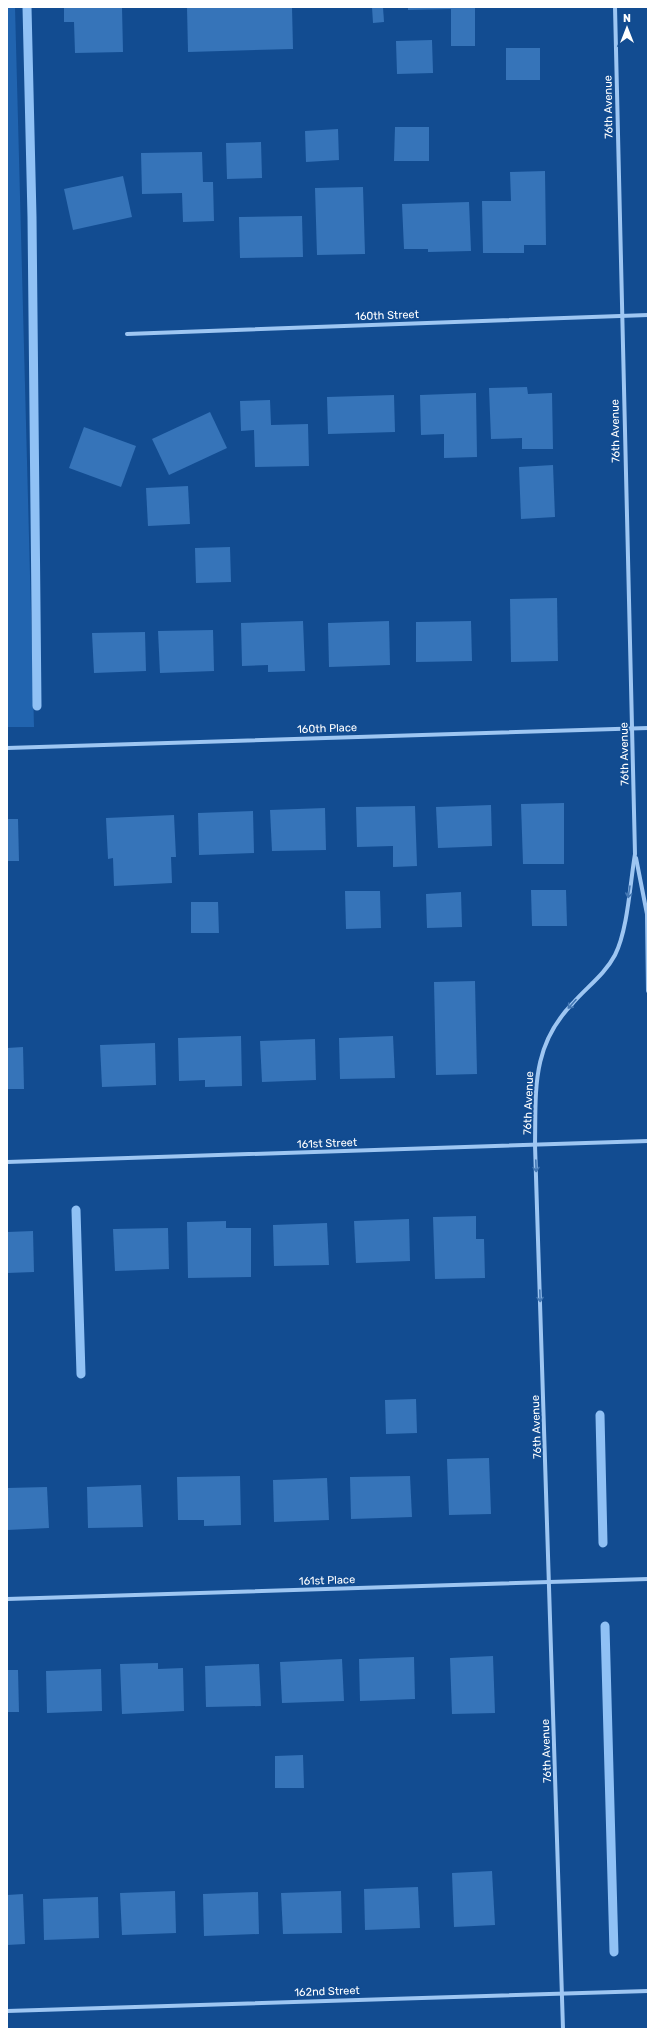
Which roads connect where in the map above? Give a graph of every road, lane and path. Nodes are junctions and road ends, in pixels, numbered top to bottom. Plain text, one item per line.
1 (615, 7) edge
2 (648, 315) edge
3 (622, 316) junction
4 (127, 334) dead end
5 (632, 728) junction
6 (648, 728) edge
7 (7, 748) edge
8 (635, 854) junction
9 (648, 991) edge
10 (648, 1141) edge
11 (535, 1145) junction
12 (7, 1162) edge
13 (648, 1579) edge
14 (550, 1583) junction
15 (7, 1599) edge
16 (648, 1991) edge
17 (562, 1993) junction
18 (7, 2011) edge
19 (563, 2029) edge

1 - 3 street, 76th Avenue
2 - 3 street, 160th Street
3 - 4 street, 160th Street
3 - 5 street, 76th Avenue
5 - 6 street, 160th Place
5 - 7 street, 160th Place
5 - 8 street, 76th Avenue
8 - 9 street, 76th Avenue
8 -> 11 street, 76th Avenue
10 - 11 street, 161st Street
11 - 12 street, 161st Street
11 -> 14 street, 76th Avenue
13 - 14 street, 161st Place
14 - 15 street, 161st Place
14 - 17 street, 76th Avenue
16 - 17 street, 162nd Street
17 - 18 street, 162nd Street
17 - 19 street, 76th Avenue

